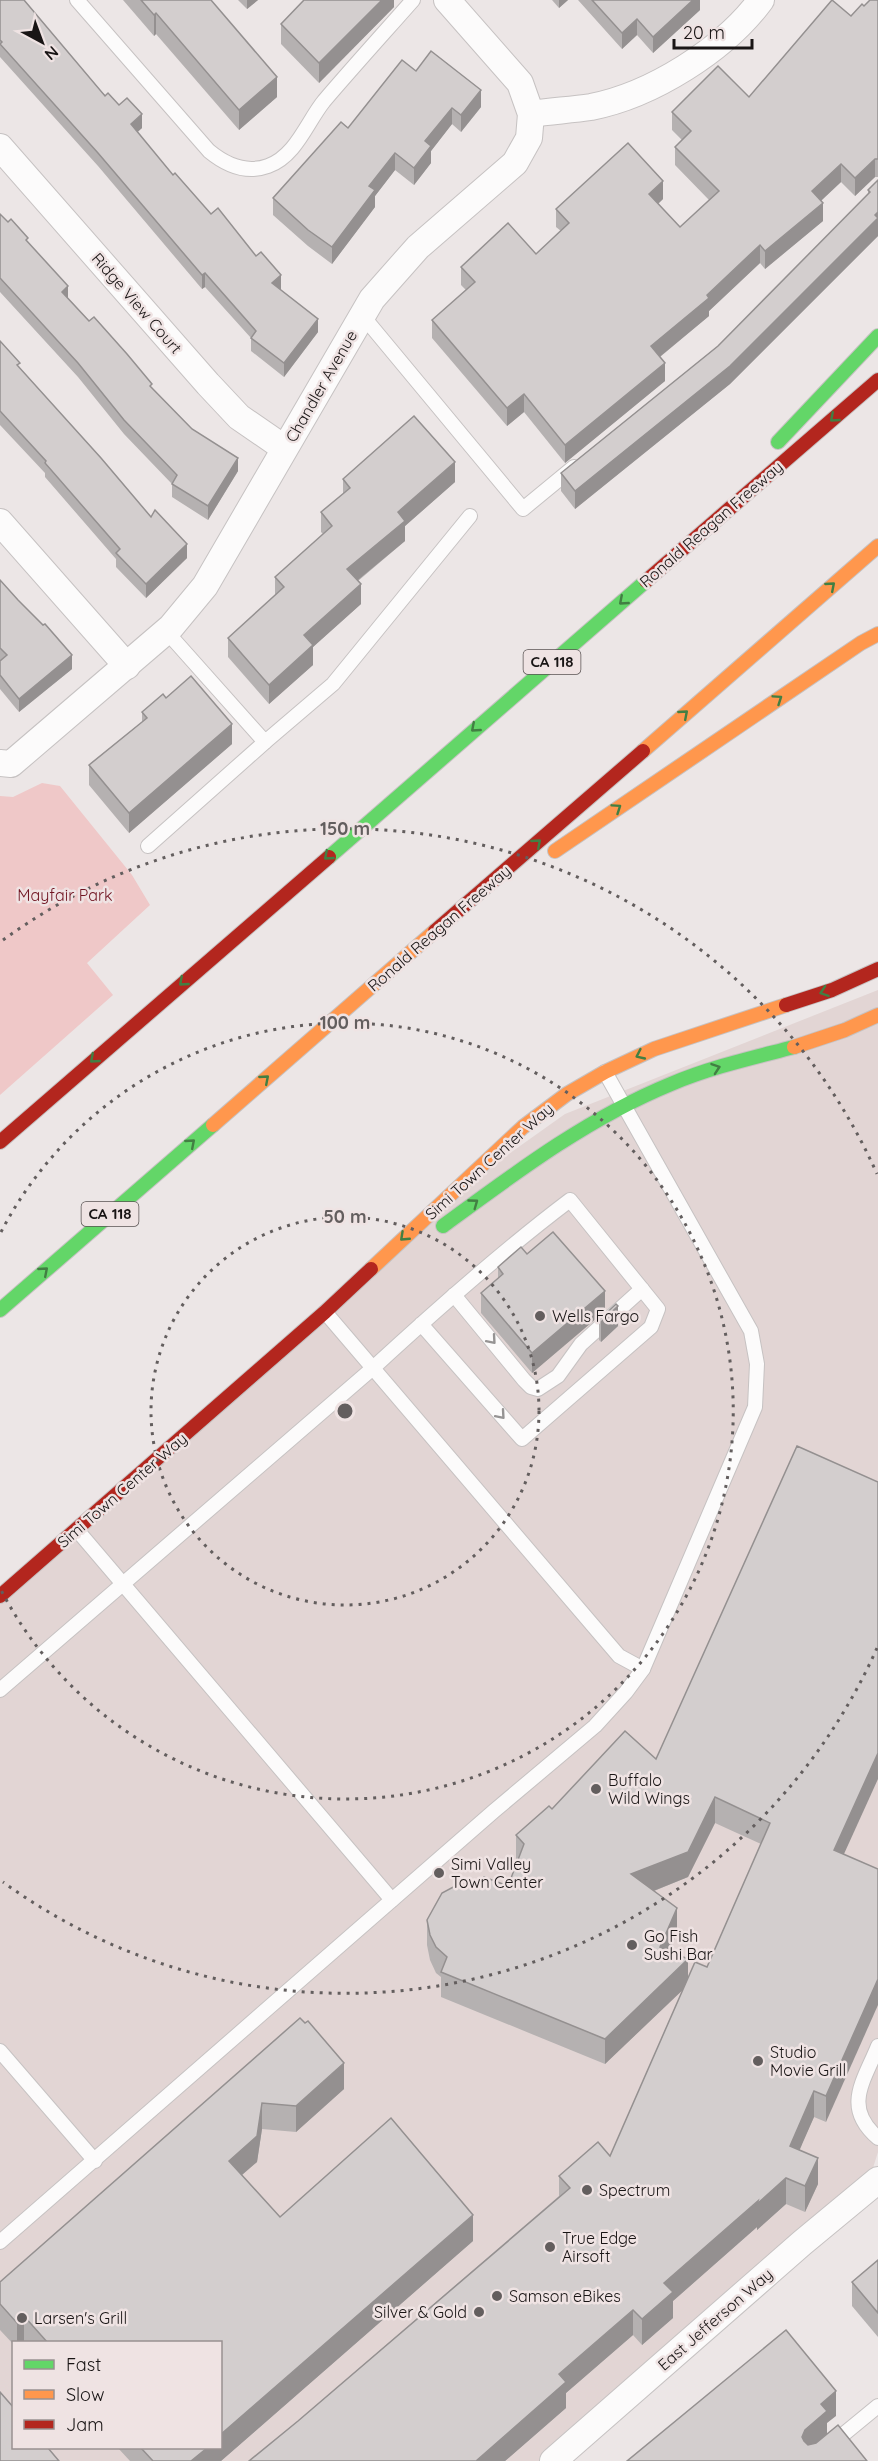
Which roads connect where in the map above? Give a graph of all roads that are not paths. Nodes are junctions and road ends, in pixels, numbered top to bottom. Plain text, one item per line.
1 (77, 0) edge
2 (412, 0) edge
3 (447, 0) edge
4 (761, 0) edge
5 (531, 114) junction
6 (0, 147) edge
7 (362, 315) junction
8 (878, 336) edge
9 (878, 380) edge
10 (284, 448) junction
11 (766, 454) dead end
12 (587, 457) edge
13 (742, 480) dead end
14 (470, 516) dead end
15 (0, 522) edge
16 (878, 546) edge
17 (653, 574) junction
18 (166, 631) junction
19 (878, 634) edge
20 (127, 666) junction
21 (266, 742) junction
22 (5, 763) edge
23 (148, 846) dead end
24 (546, 857) dead end
25 (526, 870) dead end
26 (429, 936) junction
27 (878, 969) edge
28 (878, 1016) edge
29 (605, 1072) junction
30 (623, 1106) junction
31 (0, 1142) edge
32 (642, 1289) junction
33 (454, 1295) junction
34 (0, 1310) edge
35 (325, 1312) junction
36 (421, 1324) junction
37 (373, 1368) junction
38 (76, 1530) junction
39 (122, 1585) junction
40 (0, 1596) edge
41 (643, 1669) junction
42 (0, 1690) edge
43 (392, 1900) junction
44 (878, 2046) edge
45 (0, 2050) edge
46 (878, 2138) edge
47 (95, 2160) junction
48 (878, 2180) edge
49 (0, 2242) edge
50 (878, 2406) edge
51 (553, 2461) edge
52 (811, 2461) edge

1 - 2 lane
3 - 5 street, Chandler Avenue
4 - 5 street
5 - 7 street, Chandler Avenue
6 - 10 street, Ridge View Court
7 - 10 street, Chandler Avenue
7 - 12 lane
8 - 11 main road
9 -> 17 main road, Ronald Reagan Freeway / CA 118
10 - 18 street, Chandler Avenue
13 - 17 main road
14 - 21 lane
15 - 20 street
26 -> 16 main road, Ronald Reagan Freeway / CA 118
17 -> 31 main road, Ronald Reagan Freeway / CA 118
18 - 20 street, Chandler Avenue
18 - 21 lane
24 -> 19 main road
20 - 22 street, Chandler Avenue
21 - 23 lane
25 - 26 main road
34 -> 26 main road, Ronald Reagan Freeway / CA 118
27 -> 29 main road, Simi Town Center Way
30 -> 28 main road, Simi Town Center Way
29 - 30 lane
29 -> 35 main road, Simi Town Center Way
35 -> 30 main road, Simi Town Center Way
30 - 41 lane
32 - 33 lane
33 -> 32 lane
36 -> 32 lane
33 - 36 lane
35 - 37 lane
35 - 38 main road, Simi Town Center Way
36 - 37 lane
37 - 39 lane
37 - 41 lane
38 - 39 lane
38 - 40 main road, Simi Town Center Way
39 - 42 lane
39 - 43 lane
41 - 43 lane
43 - 47 lane
44 - 46 lane
45 - 47 lane
47 - 49 lane
48 - 51 street, East Jefferson Way
50 - 52 lane

